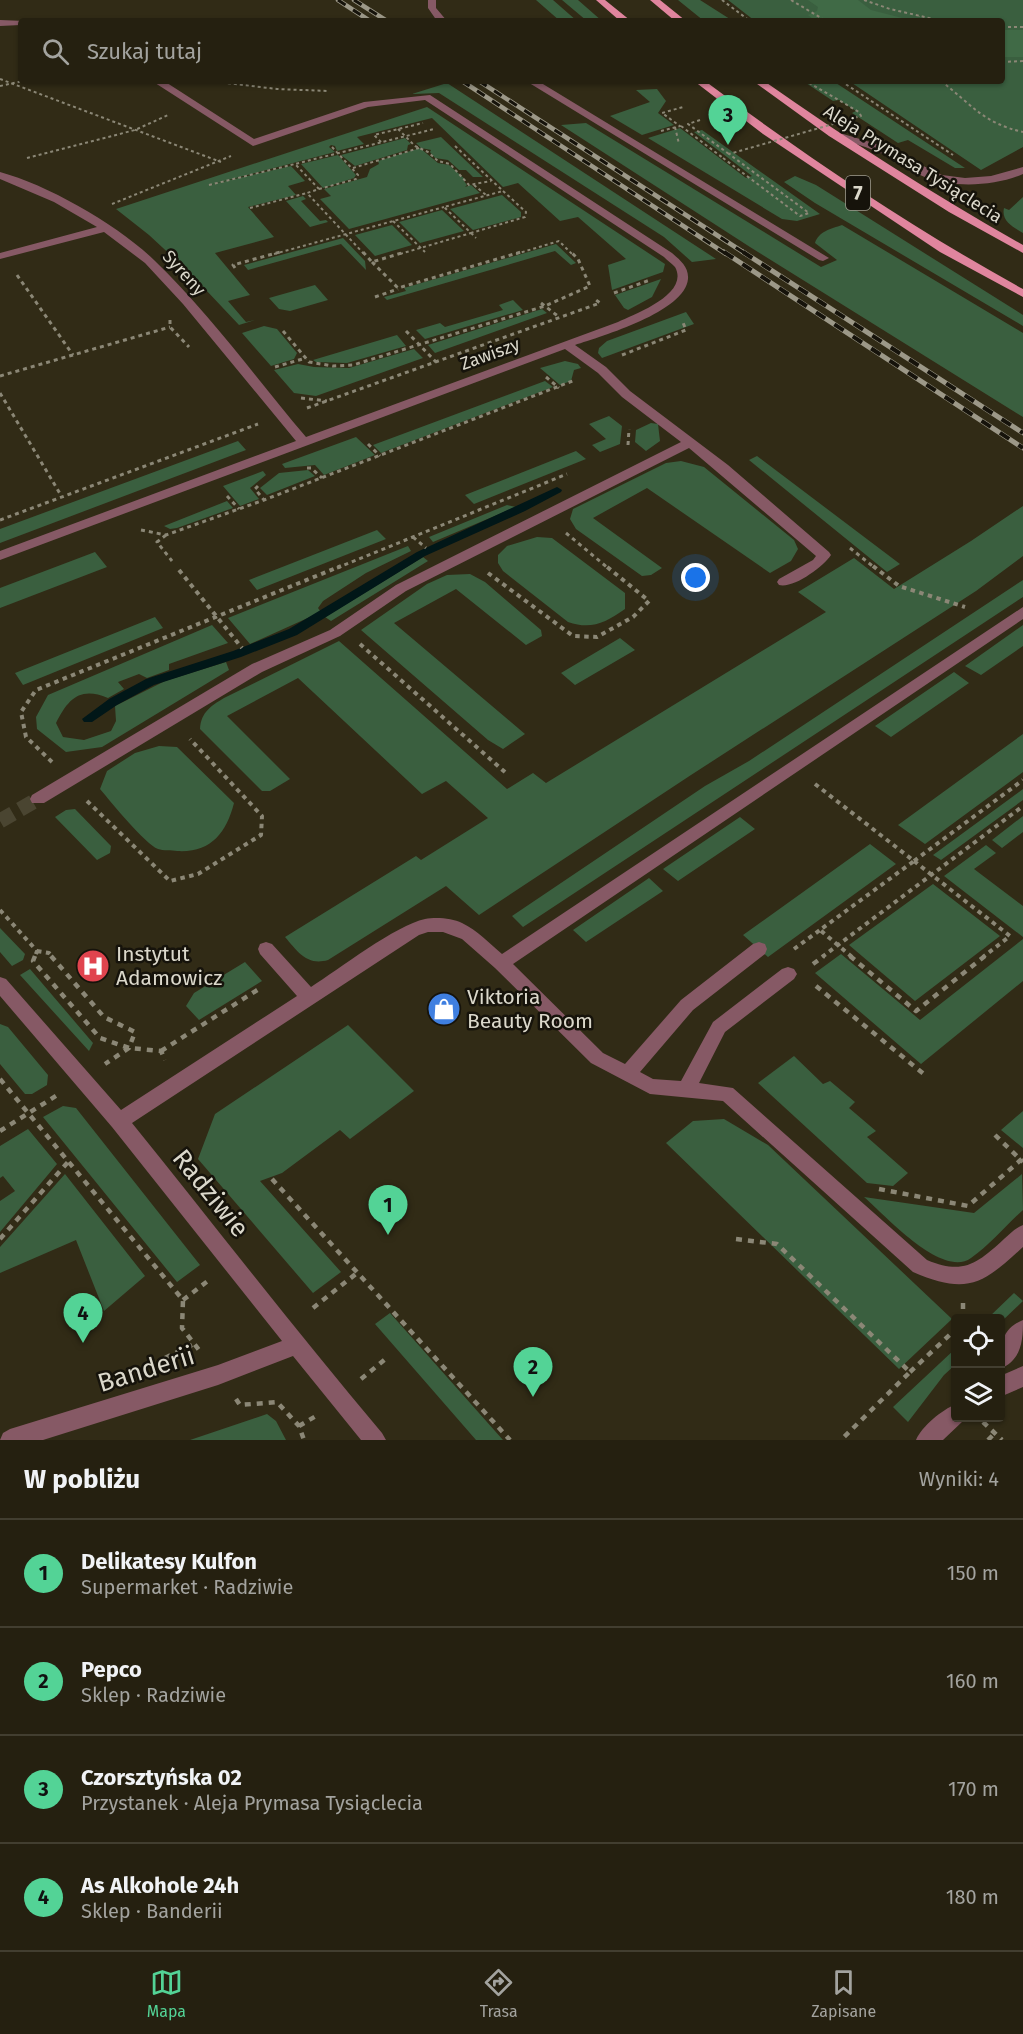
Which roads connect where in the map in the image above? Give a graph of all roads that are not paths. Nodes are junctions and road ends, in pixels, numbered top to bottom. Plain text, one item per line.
1 (432, 0) edge
2 (600, 0) edge
3 (654, 0) edge
4 (440, 18) edge
5 (622, 18) edge
6 (677, 18) edge
7 (18, 22) edge
8 (0, 23) edge
9 (162, 84) edge
10 (536, 84) edge
11 (703, 84) edge
12 (762, 84) edge
13 (833, 134) junction
14 (1023, 170) edge
15 (0, 175) edge
16 (106, 228) junction
17 (1023, 250) edge
18 (0, 256) edge
19 (823, 258) dead end
20 (1023, 294) edge
21 (567, 345) junction
22 (303, 442) junction
23 (691, 442) junction
24 (0, 556) edge
25 (784, 582) dead end
26 (1023, 612) edge
27 (38, 799) tunnel mouth
28 (266, 949) dead end
29 (759, 949) dead end
30 (501, 963) junction
31 (788, 974) dead end
32 (0, 984) edge
33 (308, 996) junction
34 (627, 1074) junction
35 (686, 1089) junction
36 (119, 1121) junction
37 (1023, 1234) edge
38 (1023, 1330) edge
39 (297, 1345) junction
40 (1005, 1353) edge
41 (1023, 1376) edge
42 (1005, 1385) edge
43 (951, 1418) edge
44 (10, 1440) edge
45 (375, 1440) edge
46 (927, 1440) edge

1 - 4 street
2 - 5 main road
3 - 6 main road
7 - 8 street
9 - 21 street, Zawiszy
10 - 19 street
11 - 20 main road, 7
12 - 13 main road, Aleja Prymasa Tysiąclecia / 7
13 - 14 street
13 - 17 main road, Aleja Prymasa Tysiąclecia / 7
15 - 16 street, Syreny
16 - 18 street
16 - 22 street, Syreny
21 - 22 street, Zawiszy
21 - 23 street
22 - 24 street, Zawiszy
23 - 25 street
23 - 27 street
26 - 30 street
28 - 33 street
29 - 34 street
30 - 33 street
30 - 34 street
31 - 35 street
32 - 36 street, Radziwie
33 - 36 street
34 - 35 street
35 - 37 street
36 - 39 street, Radziwie
38 - 40 street
39 - 44 street, Banderii
39 - 45 street, Radziwie
41 - 42 street
43 - 46 street

